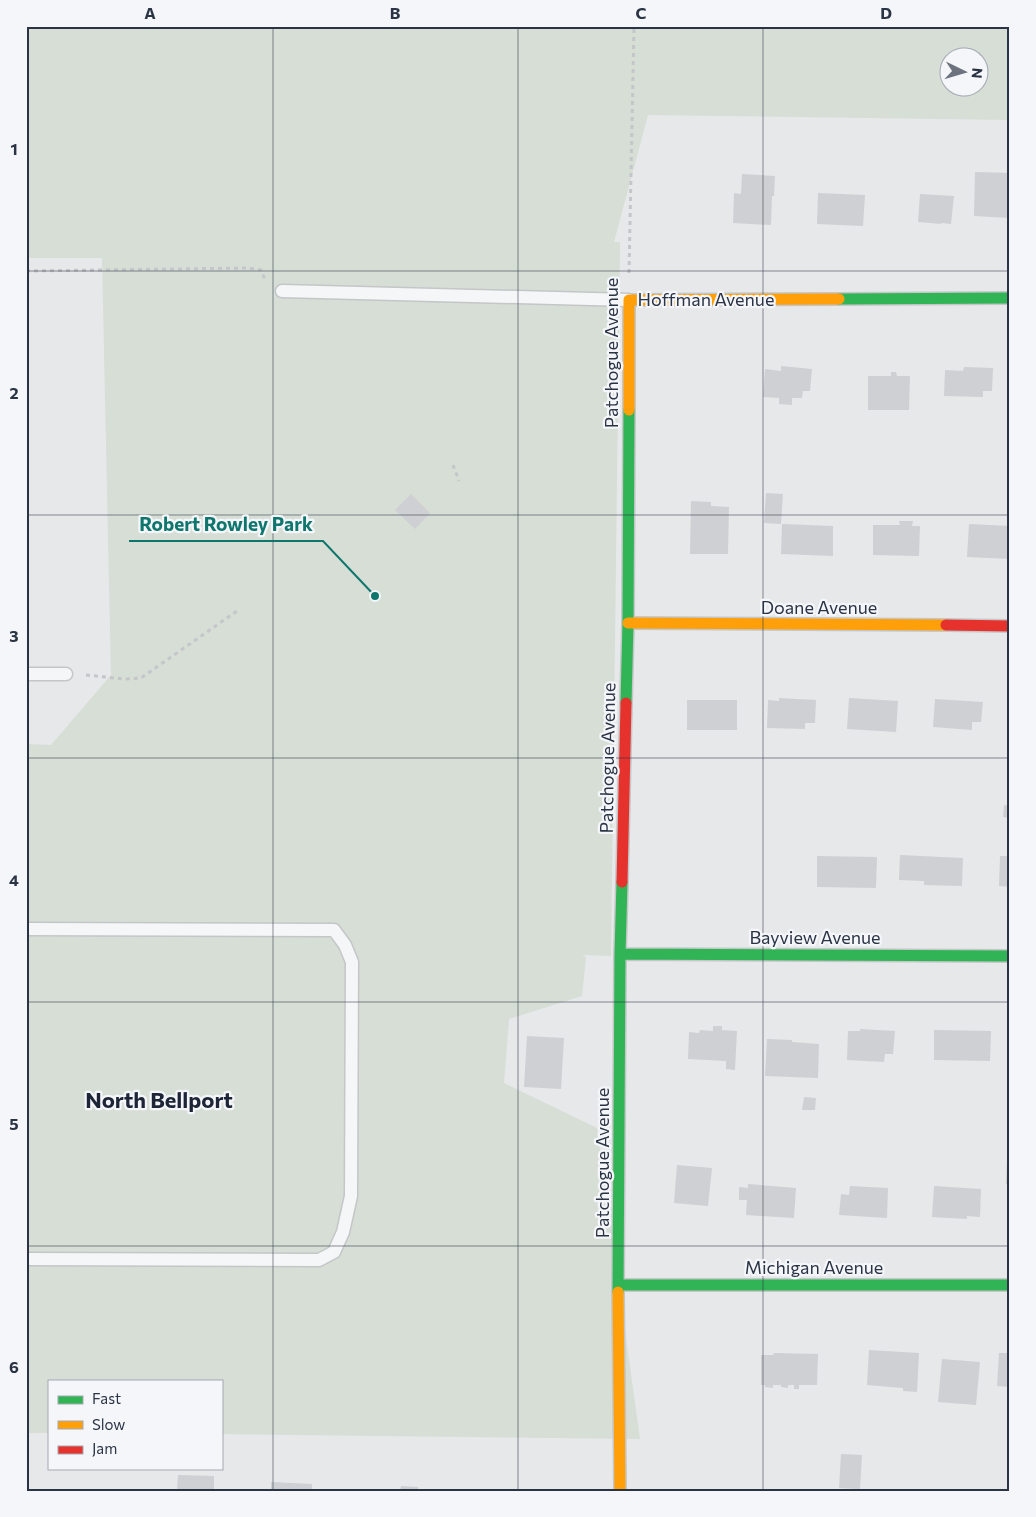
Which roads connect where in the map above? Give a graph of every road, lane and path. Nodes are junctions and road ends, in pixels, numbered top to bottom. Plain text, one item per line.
1 (634, 26) edge
2 (26, 271) edge
3 (268, 287) dead end
4 (282, 291) dead end
5 (1010, 298) edge
6 (629, 300) junction
7 (453, 464) dead end
8 (459, 481) dead end
9 (236, 612) dead end
10 (628, 623) junction
11 (1010, 626) edge
12 (26, 674) edge
13 (66, 674) joint
14 (26, 929) edge
15 (620, 954) junction
16 (1010, 956) edge
17 (26, 1259) edge
18 (618, 1285) junction
19 (1010, 1285) edge
20 (620, 1491) edge

1 - 6 path, Patchogue Avenue
2 - 3 path
4 - 6 lane, Hoffman Avenue
5 - 6 street, Hoffman Avenue
6 - 10 street, Patchogue Avenue
7 - 8 path
9 - 13 path
10 - 11 street, Doane Avenue
10 - 15 street, Patchogue Avenue
12 - 13 lane
14 - 17 lane
15 - 16 street, Bayview Avenue
15 - 18 street, Patchogue Avenue
18 - 19 street, Michigan Avenue
18 - 20 street, Patchogue Avenue

